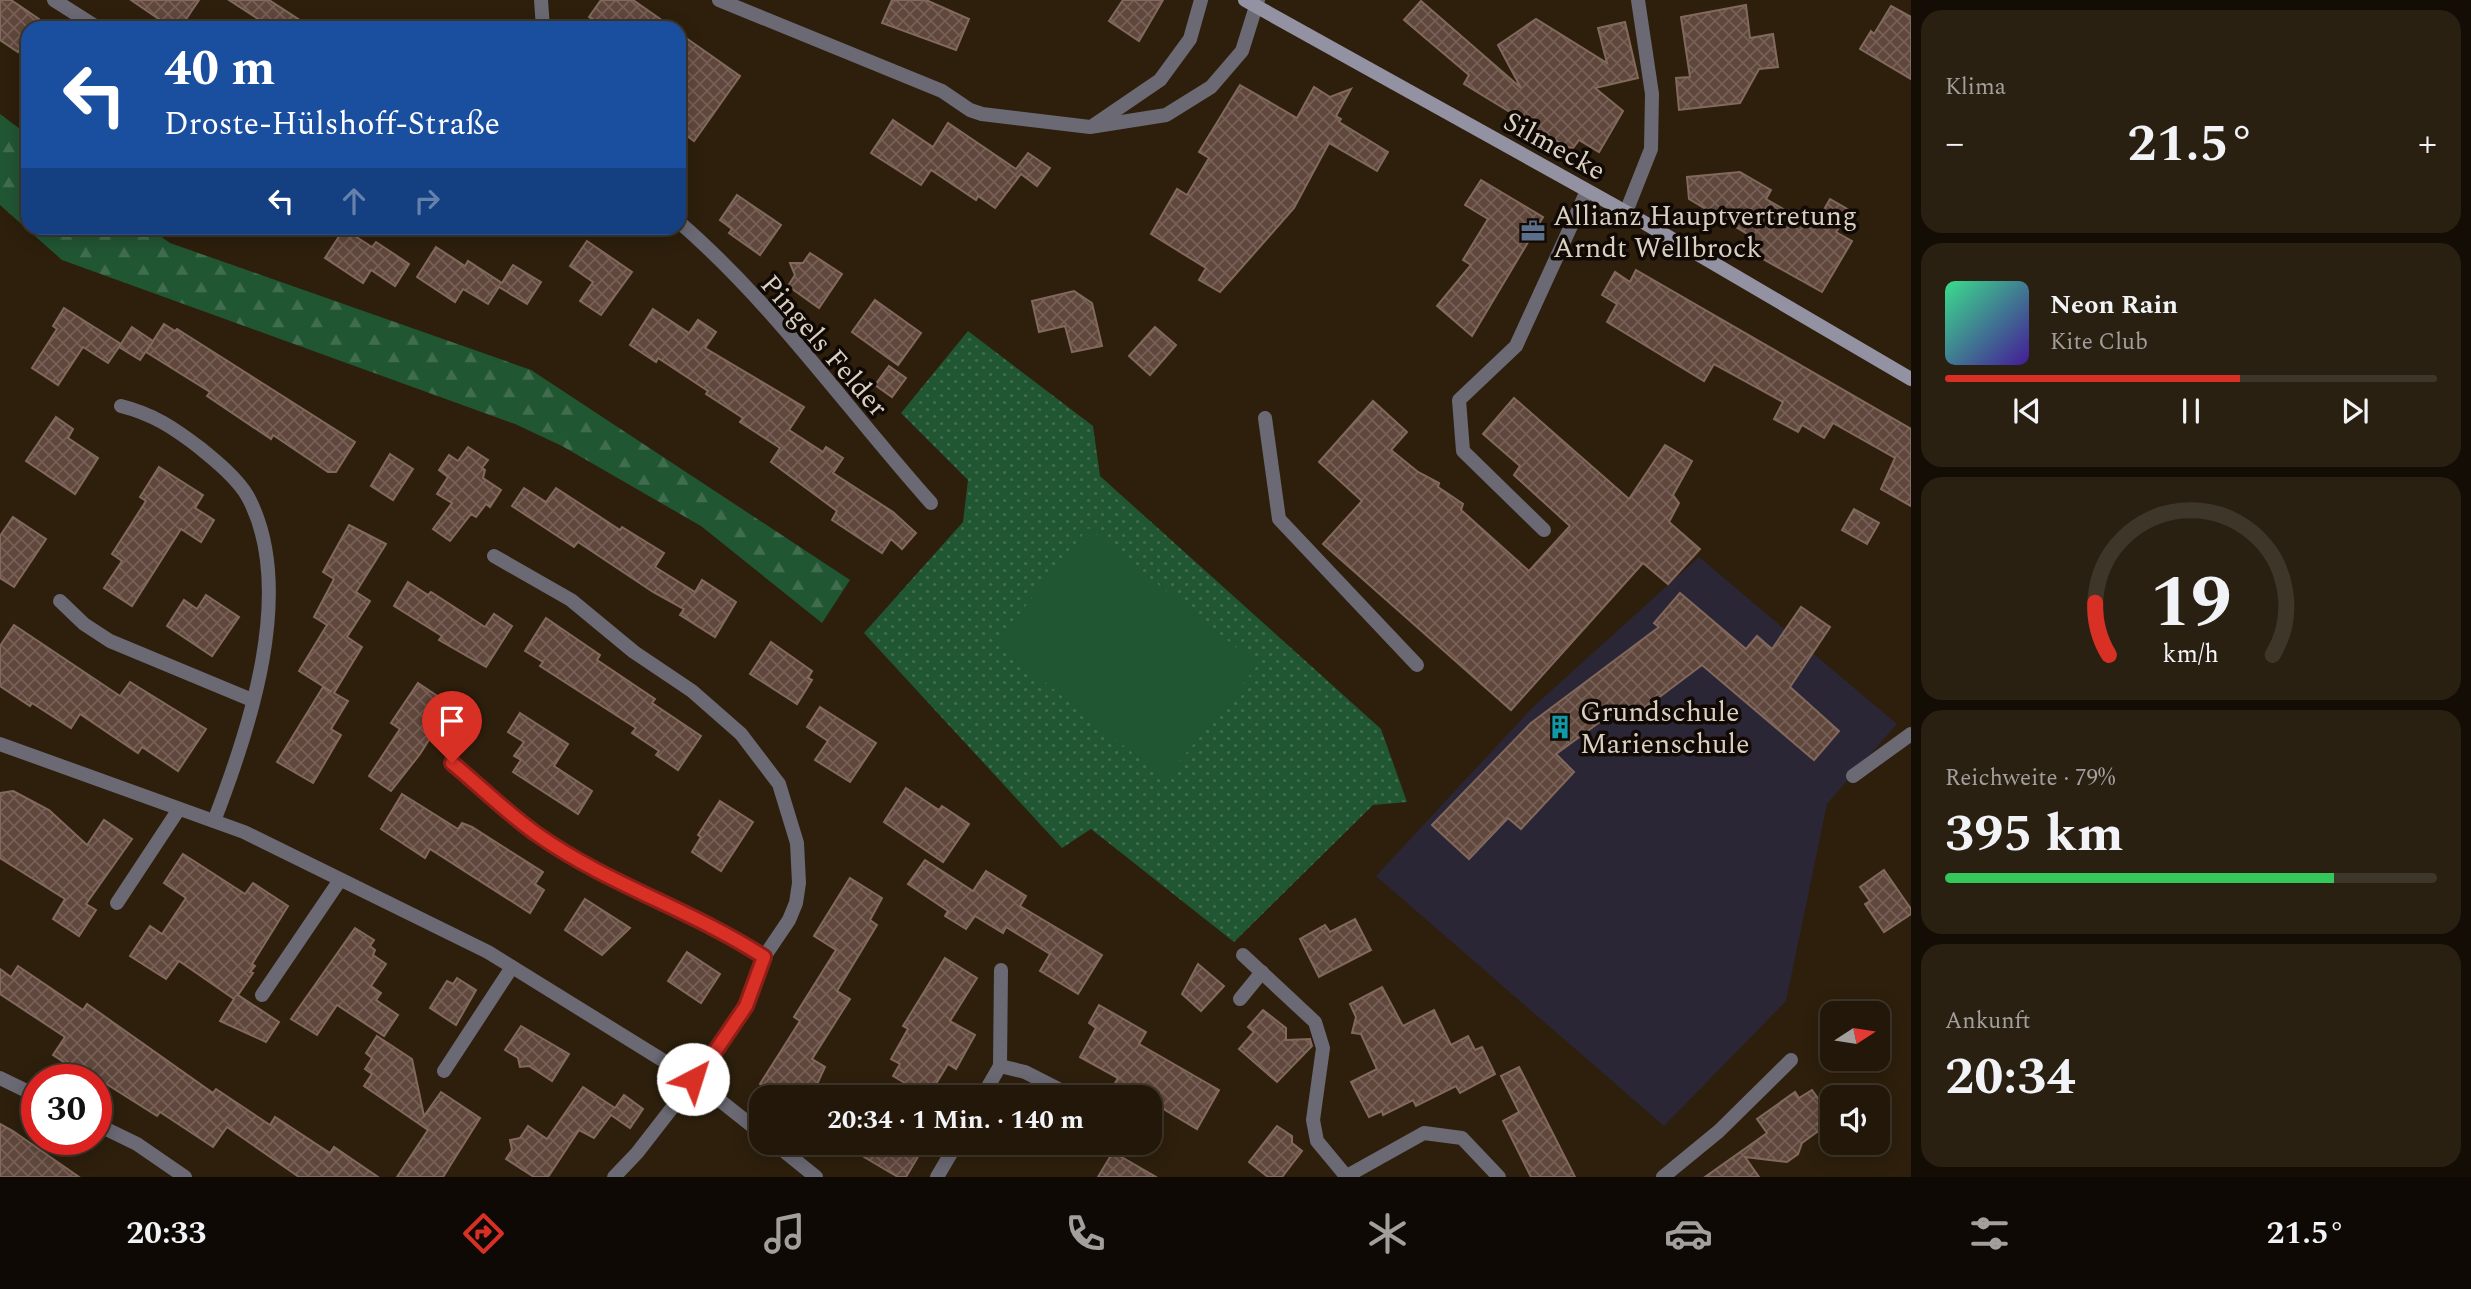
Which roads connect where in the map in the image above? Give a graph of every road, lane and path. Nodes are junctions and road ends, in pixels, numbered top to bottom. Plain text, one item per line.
1 (54, 0) edge
2 (541, 0) edge
3 (719, 0) edge
4 (1201, 0) edge
5 (1638, 0) edge
6 (1254, 3) edge
7 (87, 21) edge
8 (542, 21) edge
9 (1090, 127) junction
10 (1587, 191) junction
11 (1626, 212) junction
12 (686, 229) edge
13 (1911, 379) edge
14 (121, 406) dead end
15 (1265, 418) dead end
16 (930, 503) dead end
17 (1544, 530) dead end
18 (495, 556) dead end
19 (60, 601) dead end
20 (1417, 664) dead end
21 (252, 700) junction
22 (1911, 734) edge
23 (0, 744) edge
24 (452, 763) dead end
25 (1853, 776) dead end
26 (179, 809) junction
27 (214, 821) junction
28 (340, 880) junction
29 (117, 903) dead end
30 (1243, 955) dead end
31 (764, 957) junction
32 (512, 967) junction
33 (1002, 970) dead end
34 (1262, 972) junction
35 (262, 996) dead end
36 (1240, 999) dead end
37 (1791, 1060) dead end
38 (1000, 1066) junction
39 (444, 1071) dead end
40 (0, 1077) edge
41 (693, 1079) junction
42 (989, 1085) edge
43 (1050, 1085) edge
44 (21, 1088) edge
45 (749, 1123) edge
46 (112, 1132) edge
47 (789, 1155) edge
48 (950, 1155) edge
49 (186, 1177) edge
50 (614, 1177) edge
51 (816, 1177) edge
52 (937, 1177) edge
53 (1345, 1177) edge
54 (1499, 1177) edge
55 (1663, 1177) edge

1 - 7 street
2 - 8 street
3 - 9 street
4 - 9 street
5 - 11 street
6 - 9 street
6 - 10 main road, Silmecke
10 - 11 main road, Silmecke
10 - 17 street
11 - 13 main road, Silmecke
12 - 16 street, Pingels Felder
14 - 21 street
15 - 20 street
18 - 31 street
19 - 21 street
21 - 27 street
22 - 25 street
23 - 26 street
24 - 31 street
26 - 27 street
26 - 29 street
27 - 28 street
28 - 32 street
28 - 35 street
30 - 34 street
31 - 41 street
32 - 39 street
32 - 41 street
33 - 38 street
34 - 36 street
34 - 53 street
37 - 55 street
38 - 42 street
38 - 43 street
40 - 44 street
41 - 45 street
41 - 50 street
46 - 49 street
47 - 51 street
48 - 52 street
53 - 54 street

